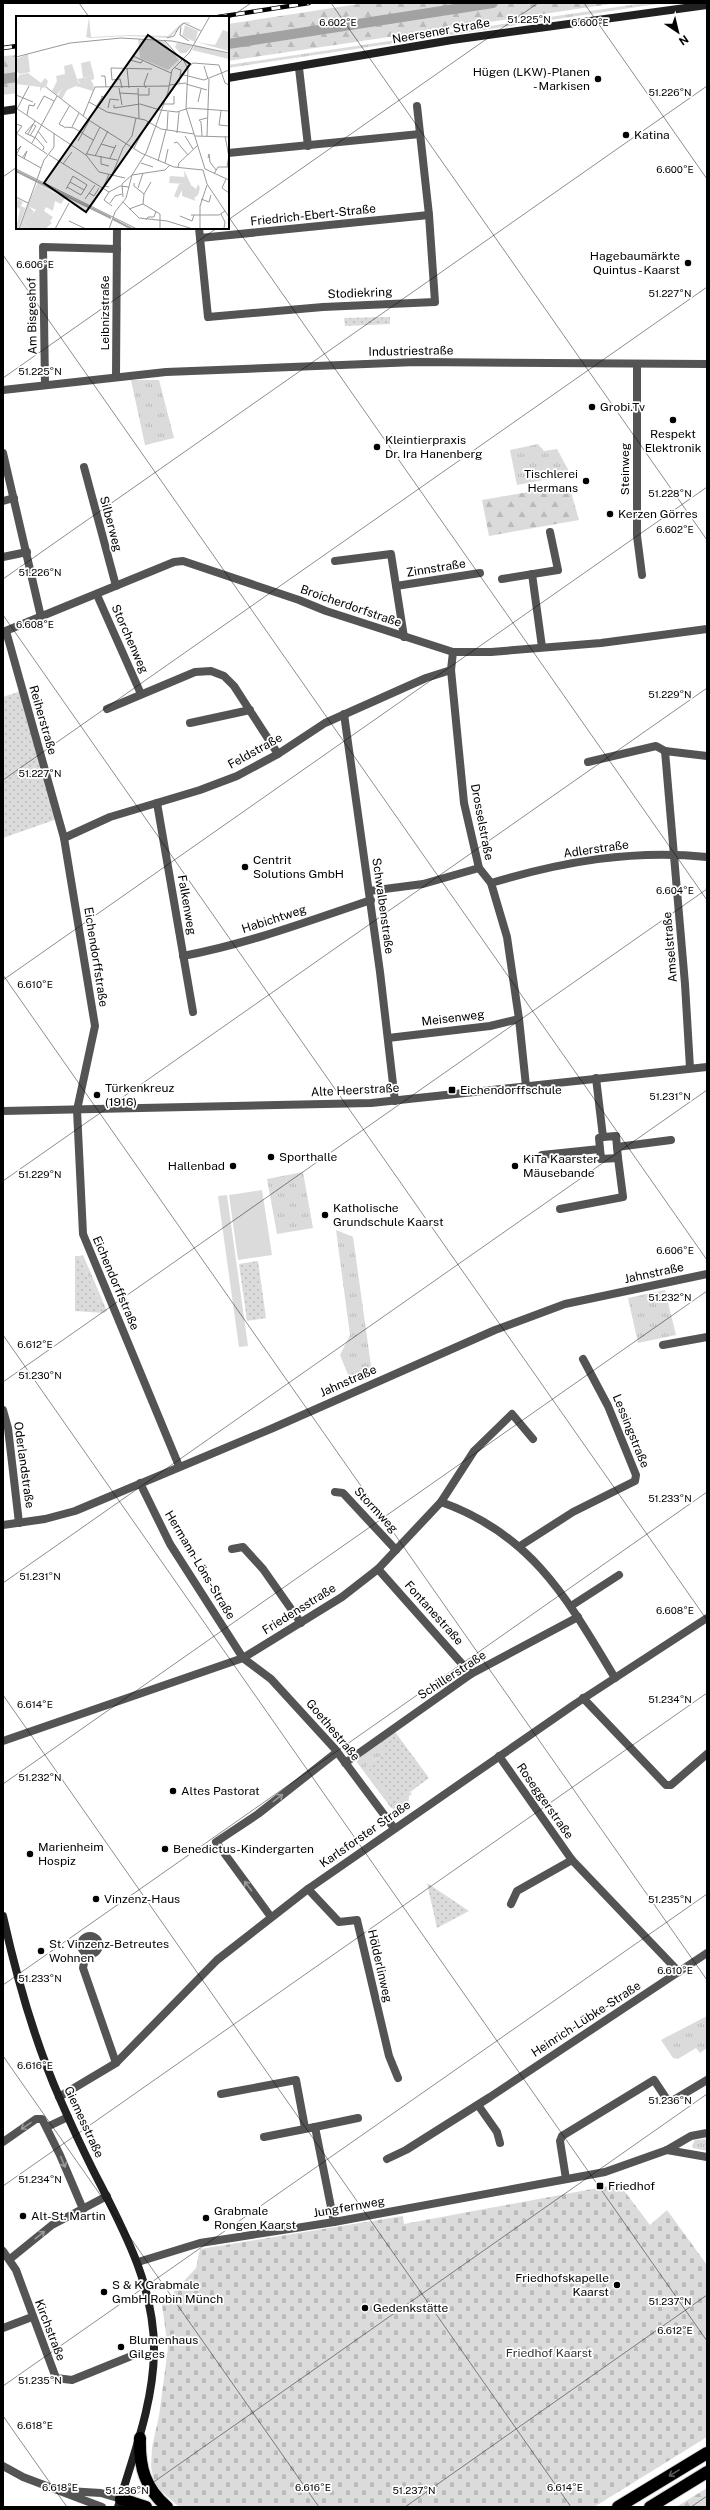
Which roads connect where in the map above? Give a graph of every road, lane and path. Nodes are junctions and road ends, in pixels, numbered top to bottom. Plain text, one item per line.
1 (707, 5) edge
2 (299, 68) junction
3 (229, 78) edge
4 (417, 106) dead end
5 (16, 109) edge
6 (3, 111) edge
7 (420, 134) junction
8 (308, 146) junction
9 (229, 153) edge
10 (429, 215) junction
11 (117, 229) edge
12 (199, 229) edge
13 (200, 238) junction
14 (117, 250) junction
15 (638, 364) junction
16 (707, 364) edge
17 (116, 376) junction
18 (45, 385) junction
19 (3, 390) edge
20 (3, 453) edge
21 (84, 468) dead end
22 (6, 474) edge
23 (14, 498) junction
24 (3, 501) edge
25 (550, 532) dead end
26 (27, 552) junction
27 (3, 557) edge
28 (334, 561) dead end
29 (480, 573) dead end
30 (532, 574) junction
31 (642, 575) dead end
32 (502, 578) dead end
33 (116, 586) junction
34 (396, 586) junction
35 (97, 595) junction
36 (41, 617) junction
37 (707, 629) edge
38 (4, 632) edge
39 (404, 637) junction
40 (542, 647) junction
41 (453, 652) junction
42 (451, 670) junction
43 (141, 694) junction
44 (107, 709) dead end
45 (250, 710) junction
46 (344, 714) junction
47 (190, 723) dead end
48 (665, 751) junction
49 (278, 754) junction
50 (707, 756) edge
51 (588, 762) dead end
52 (157, 802) junction
53 (64, 838) junction
54 (674, 853) junction
55 (707, 857) edge
56 (479, 868) junction
57 (491, 883) junction
58 (369, 891) junction
59 (370, 900) junction
60 (184, 956) junction
61 (193, 1012) dead end
62 (519, 1019) junction
63 (388, 1038) junction
64 (707, 1067) edge
65 (690, 1068) junction
66 (596, 1078) junction
67 (526, 1086) junction
68 (395, 1101) junction
69 (77, 1110) junction
70 (3, 1111) edge
71 (603, 1137) junction
72 (671, 1140) dead end
73 (617, 1147) junction
74 (600, 1149) junction
75 (542, 1155) dead end
76 (618, 1158) junction
77 (560, 1209) dead end
78 (707, 1274) edge
79 (707, 1337) edge
80 (663, 1346) dead end
81 (583, 1359) dead end
82 (3, 1410) edge
83 (533, 1439) dead end
84 (179, 1466) junction
85 (140, 1483) junction
86 (335, 1492) dead end
87 (441, 1502) junction
88 (19, 1523) junction
89 (3, 1525) edge
90 (520, 1546) junction
91 (232, 1549) dead end
92 (396, 1550) junction
93 (378, 1569) junction
94 (619, 1575) dead end
95 (571, 1606) junction
96 (578, 1616) junction
97 (707, 1618) edge
98 (301, 1623) junction
99 (243, 1658) junction
100 (471, 1674) junction
101 (615, 1678) junction
102 (583, 1698) junction
103 (3, 1741) edge
104 (337, 1752) junction
105 (707, 1754) edge
106 (499, 1756) junction
107 (345, 1762) junction
108 (394, 1828) junction
109 (572, 1860) junction
110 (308, 1889) junction
111 (511, 1904) dead end
112 (3, 1916) edge
113 (272, 1917) junction
114 (707, 1952) edge
115 (86, 1953) dead end
116 (679, 1972) junction
117 (116, 2063) junction
118 (398, 2078) dead end
119 (707, 2080) edge
120 (221, 2094) dead end
121 (59, 2097) junction
122 (478, 2105) junction
123 (68, 2117) junction
124 (358, 2118) dead end
125 (47, 2127) junction
126 (316, 2127) junction
127 (305, 2128) junction
128 (707, 2133) edge
129 (264, 2137) dead end
130 (3, 2142) edge
131 (500, 2143) dead end
132 (668, 2150) junction
133 (707, 2157) edge
134 (387, 2159) dead end
135 (566, 2180) junction
136 (106, 2196) junction
137 (83, 2209) junction
138 (334, 2222) junction
139 (3, 2251) edge
140 (10, 2259) junction
141 (138, 2262) junction
142 (32, 2317) junction
143 (3, 2328) edge
144 (134, 2355) dead end
145 (140, 2438) junction
146 (707, 2453) edge
147 (3, 2466) edge
148 (707, 2472) edge
149 (63, 2491) junction
150 (120, 2503) edge
151 (102, 2507) edge
152 (146, 2507) edge
153 (167, 2507) edge
154 (618, 2507) edge
155 (650, 2507) edge

1 - 2 main road, Neersener Straße
2 - 3 main road, Neersener Straße
2 - 8 street
4 - 7 street, Stodiekring
5 - 6 main road
7 - 8 street
7 - 10 street, Stodiekring
8 - 9 street
10 - 13 street, Friedrich-Ebert-Straße
10 - 13 street, Stodiekring
11 - 14 street, Leibnizstraße
12 - 13 street, Stodiekring
14 - 17 street, Leibnizstraße
14 - 18 street, Am Bisgeshof
15 - 16 street, Industriestraße
15 - 17 street, Industriestraße
15 - 31 street, Steinweg
17 - 18 street
18 - 19 street
20 - 22 street
21 - 33 street, Silberweg
22 - 23 street
23 - 24 street
23 - 26 street
25 - 30 street
26 - 27 street
26 - 36 street
28 - 34 street, Zinnstraße
29 - 34 street, Zinnstraße
30 - 32 street
30 - 40 street
33 - 35 street, Broicherdorfstraße
33 - 39 street, Broicherdorfstraße
34 - 39 street, Zinnstraße
35 - 36 street, Broicherdorfstraße
35 - 43 street, Storchenweg
36 - 38 street, Broicherdorfstraße
37 - 40 street, Broicherdorfstraße
38 - 53 street, Reiherstraße
39 - 41 street, Broicherdorfstraße
40 - 41 street, Broicherdorfstraße
41 - 42 street, Drosselstraße
42 - 46 street, Feldstraße
42 - 56 street, Drosselstraße
43 - 44 street, Storchenweg
43 - 45 street, Storchenweg
45 - 47 street
45 - 49 street, Storchenweg
46 - 49 street, Feldstraße
46 - 58 street, Schwalbenstraße
48 - 50 street
48 - 51 street
48 - 54 street, Amselstraße
49 - 52 street, Feldstraße
52 - 53 street, Feldstraße
52 - 60 street, Falkenweg
53 - 69 street, Eichendorffstraße
54 - 55 street, Adlerstraße
54 - 57 street, Adlerstraße
54 - 65 street, Amselstraße
56 - 57 street, Drosselstraße
56 - 58 street
57 - 62 street, Drosselstraße
58 - 59 street, Schwalbenstraße
59 - 60 street, Habichtweg
59 - 63 street, Schwalbenstraße
60 - 61 street, Falkenweg
62 - 63 street, Meisenweg
62 - 67 street, Drosselstraße
63 - 68 street, Schwalbenstraße
64 - 65 street, Alte Heerstraße
65 - 66 street, Alte Heerstraße
66 - 67 street, Alte Heerstraße
66 - 71 street
67 - 68 street, Alte Heerstraße
68 - 69 street, Alte Heerstraße
69 - 70 street, Alte Heerstraße
69 - 84 street, Eichendorffstraße
71 - 73 street
71 - 74 street
72 - 73 street
73 - 76 street
74 - 75 street
74 - 76 street
76 - 77 street
78 - 84 street, Jahnstraße
79 - 80 street
81 - 90 street, Lessingstraße
82 - 88 street, Oderlandstraße
83 - 87 street, Friedensstraße
84 - 85 street, Jahnstraße
85 - 88 street, Jahnstraße
85 - 99 street, Hermann-Löns-Straße
86 - 92 street, Stormweg
87 - 90 street
87 - 92 street, Friedensstraße
88 - 89 street, Jahnstraße
90 - 95 street
91 - 98 street
92 - 93 street, Friedensstraße
93 - 98 street, Friedensstraße
93 - 100 street, Fontanestraße
94 - 95 street
95 - 96 street
96 - 100 street, Schillerstraße
96 - 101 street
97 - 101 street, Karlsforster Straße
98 - 99 street, Friedensstraße
99 - 103 street, Friedensstraße
99 - 104 street, Goethestraße
100 - 107 street, Schillerstraße
101 - 102 street, Karlsforster Straße
102 - 105 street
102 - 106 street, Karlsforster Straße
104 - 107 street, Goethestraße
113 -> 104 street
106 - 108 street, Karlsforster Straße
106 - 109 street, Roseggerstraße
107 - 108 street, Goethestraße
108 - 110 street, Karlsforster Straße
109 - 111 street
109 - 116 street, Roseggerstraße
110 - 113 street, Karlsforster Straße
110 - 118 street, Hölderlinweg
112 - 121 main road, Giemesstraße
113 - 117 street, Karlsforster Straße
114 - 116 street, Heinrich-Lübke-Straße
115 - 117 street
116 - 122 street, Heinrich-Lübke-Straße
117 - 121 street, Karlsforster Straße
119 - 135 street
120 - 127 street
121 - 123 main road, Giemesstraße
122 - 131 street
122 - 134 street, Heinrich-Lübke-Straße
123 - 125 street
123 - 136 main road, Giemesstraße
124 - 126 street
125 -> 130 street
125 -> 137 street
126 - 127 street
126 - 138 street
127 - 129 street
128 - 132 street, Jungfernweg
132 - 133 street, Jungfernweg
132 - 135 street, Jungfernweg
135 - 138 street, Jungfernweg
136 - 137 street
136 - 141 main road, Giemesstraße
140 -> 137 street
138 - 141 street, Jungfernweg
139 - 140 street, Kirchstraße
140 - 142 street, Kirchstraße
141 - 145 main road, Giemesstraße
142 - 143 street
142 - 144 street, Kirchstraße
145 - 150 main road, Giemesstraße
145 - 153 highway
146 -> 154 highway
147 - 149 street
148 - 155 highway
149 - 150 street
149 - 151 street
150 - 152 highway

